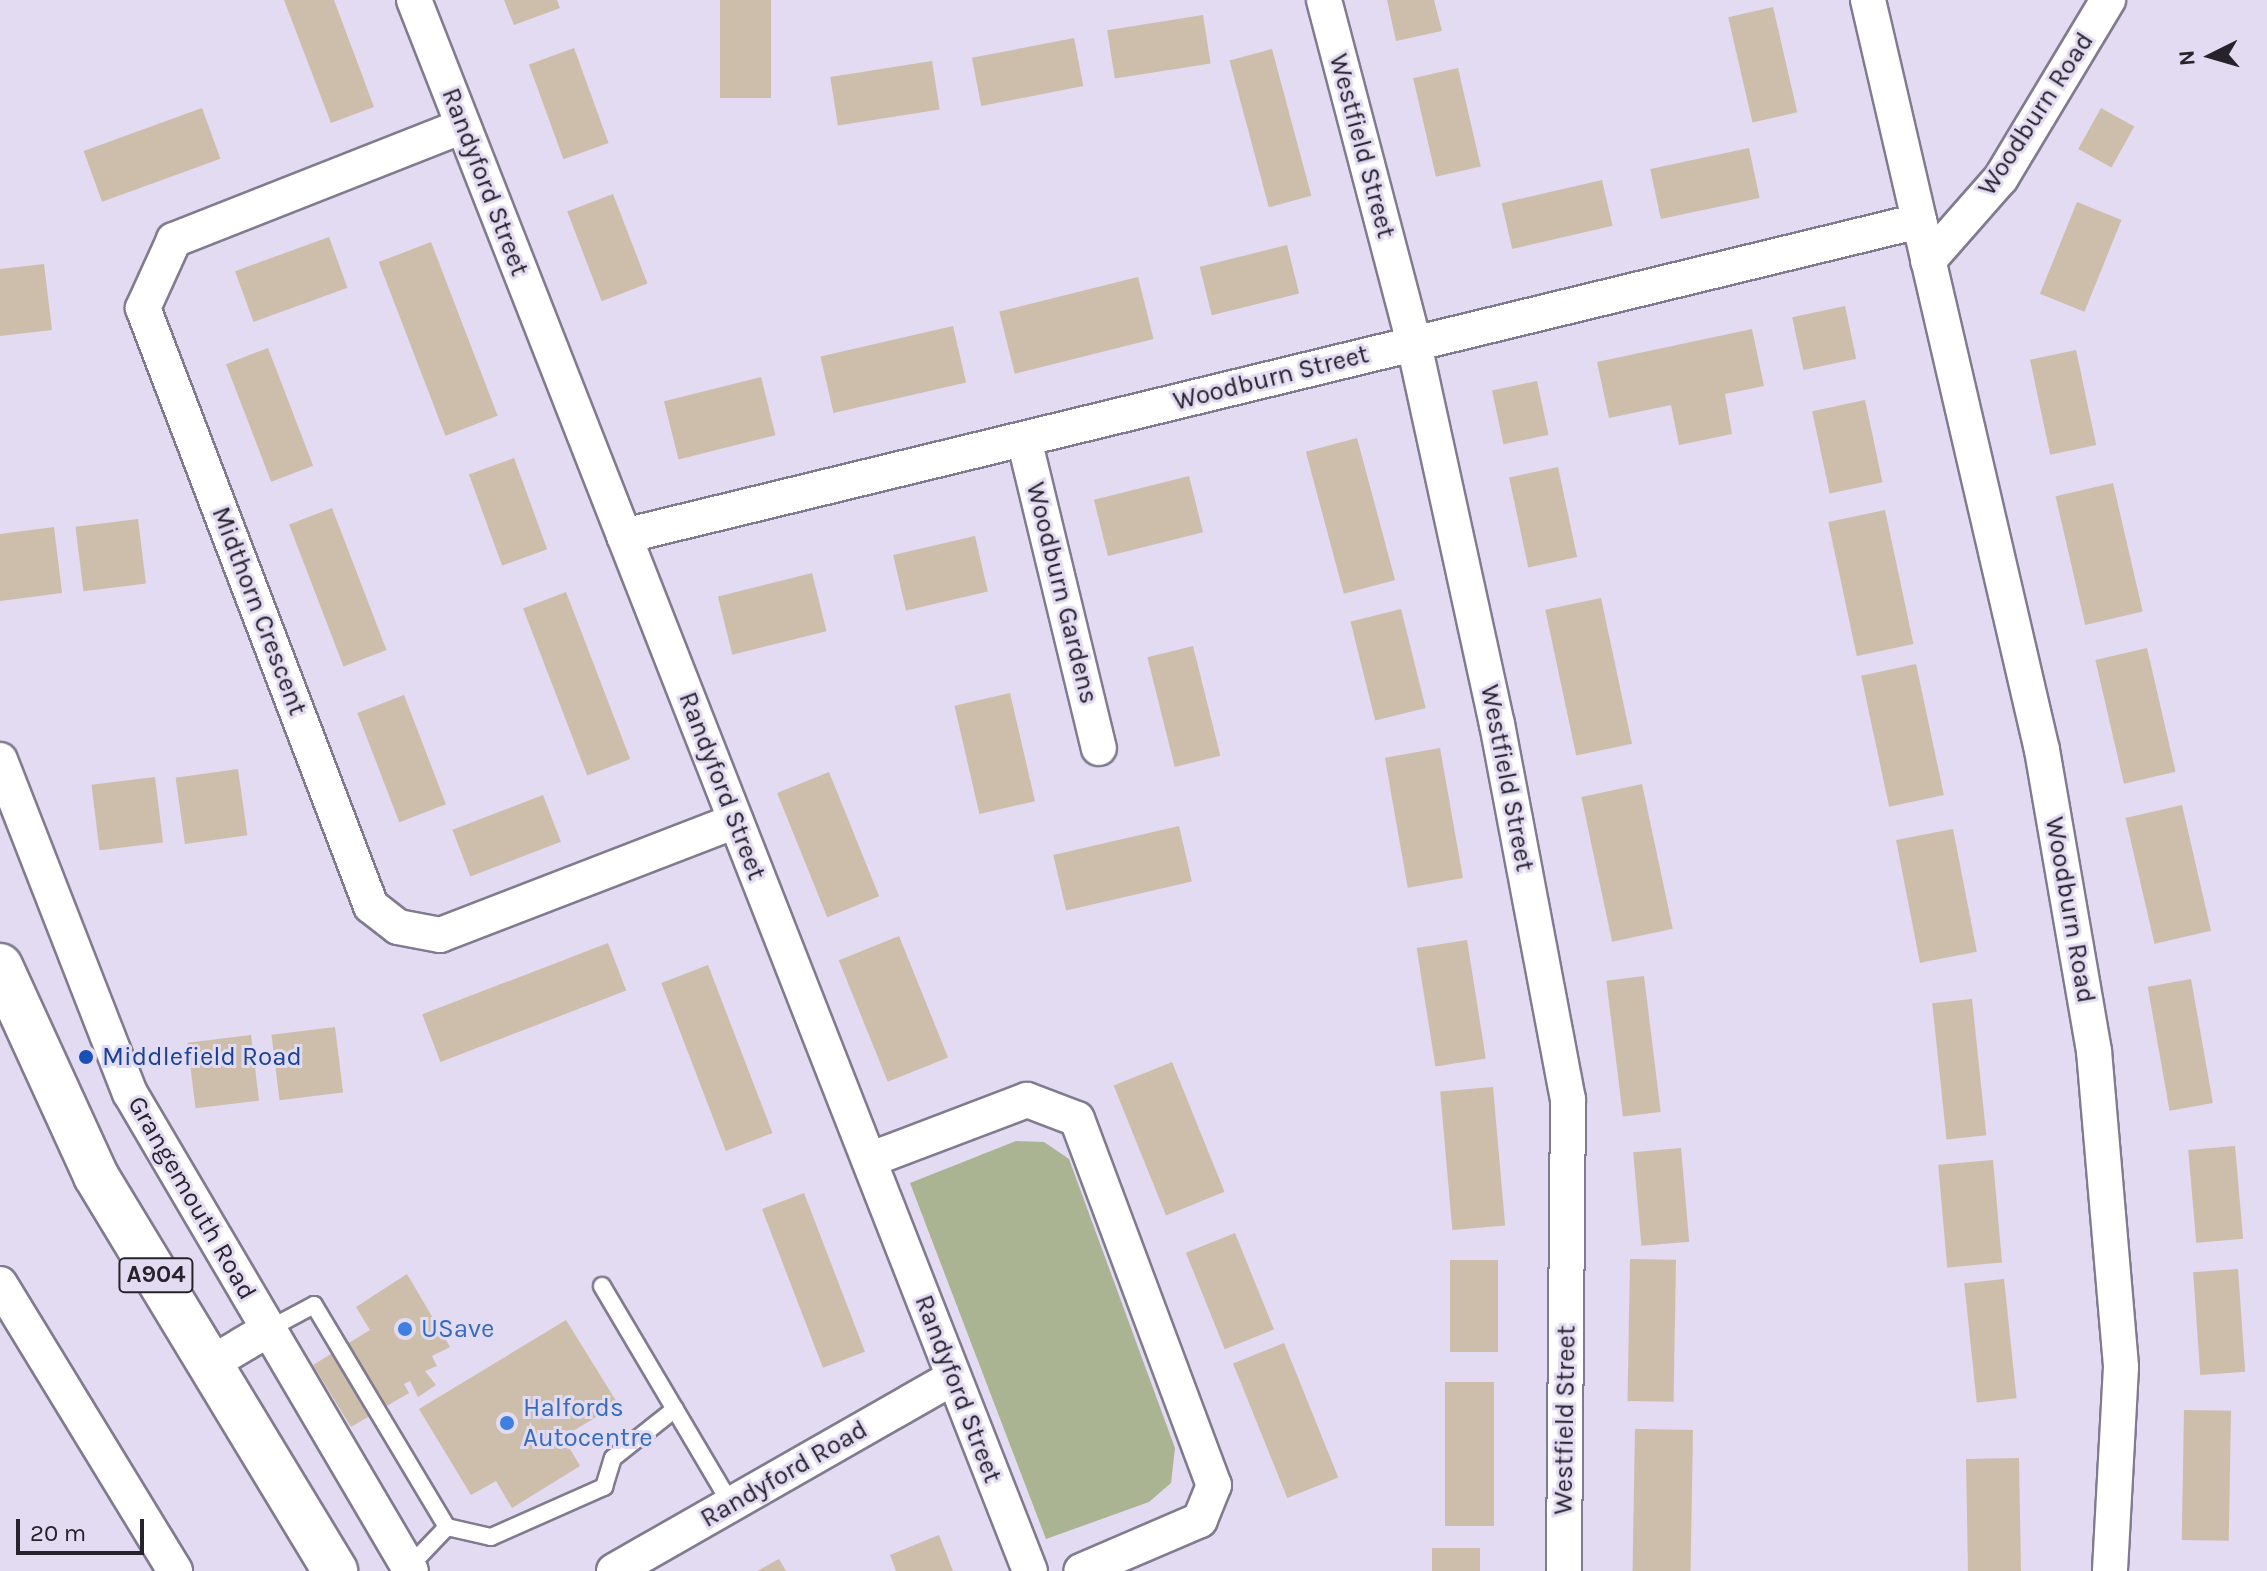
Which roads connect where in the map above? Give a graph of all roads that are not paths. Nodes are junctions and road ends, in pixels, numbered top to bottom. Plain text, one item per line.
1 (414, 0) edge
2 (1324, 0) edge
3 (1868, 0) edge
4 (2108, 0) edge
5 (463, 126) junction
6 (1919, 221) junction
7 (1928, 261) junction
8 (1414, 344) junction
9 (1024, 439) junction
10 (624, 536) junction
11 (1099, 748) dead end
12 (0, 760) edge
13 (736, 821) junction
14 (0, 966) edge
15 (869, 1160) junction
16 (0, 1284) edge
17 (602, 1286) dead end
18 (269, 1329) junction
19 (210, 1364) junction
20 (954, 1377) junction
21 (675, 1409) junction
22 (731, 1504) junction
23 (447, 1527) junction
24 (408, 1570) edge
25 (175, 1571) edge
26 (335, 1571) edge
27 (614, 1571) edge
28 (1030, 1571) edge
29 (1081, 1571) edge
30 (1564, 1571) edge
31 (2110, 1571) edge

1 - 5 street, Randyford Street
2 - 8 street, Westfield Street
3 - 6 street, Woodburn Road
4 - 7 street, Woodburn Road
5 - 10 street, Randyford Street
5 - 13 street, Midthorn Crescent
6 - 7 street, Woodburn Road
6 - 8 street, Woodburn Street
7 - 31 street, Woodburn Road
8 - 9 street, Woodburn Street
8 - 30 street, Westfield Street
9 - 10 street, Woodburn Street
9 - 11 street, Woodburn Gardens
10 - 13 street, Randyford Street
12 - 18 street, Grangemouth Road
13 - 15 street, Randyford Street
14 - 19 main road, A904
15 - 20 street, Randyford Street
15 - 29 street
16 - 25 street
17 - 21 lane
18 - 19 street
18 - 23 lane
18 - 24 street, Grangemouth Road
19 - 26 main road, A904
20 - 22 street, Randyford Road
20 - 28 street, Randyford Street
21 - 22 lane
21 - 23 lane
22 - 27 street, Randyford Road
23 - 24 lane

